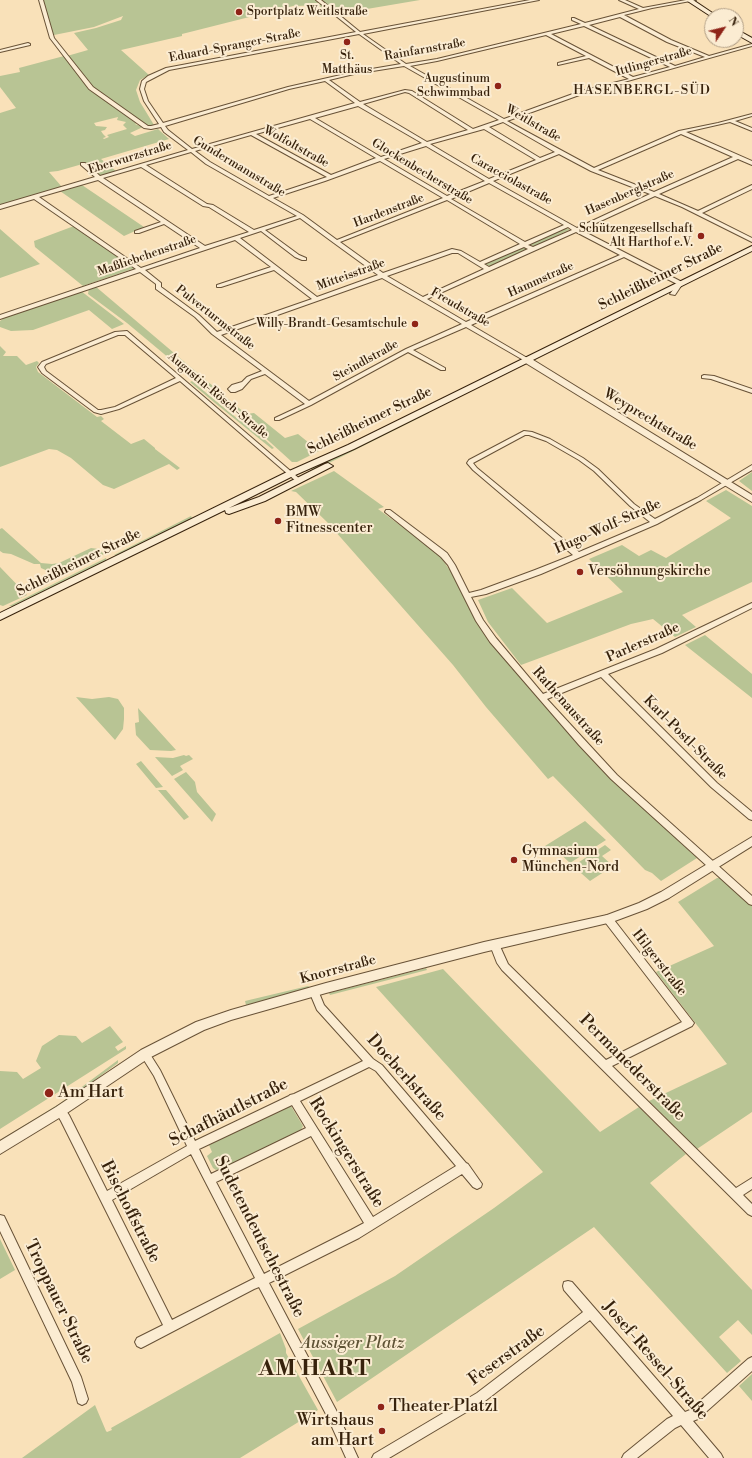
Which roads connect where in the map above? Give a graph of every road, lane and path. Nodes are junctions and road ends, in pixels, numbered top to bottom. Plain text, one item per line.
1 (41, 0) edge
2 (318, 0) edge
3 (537, 0) edge
4 (621, 0) edge
5 (691, 0) edge
6 (633, 6) junction
7 (652, 7) junction
8 (642, 9) junction
9 (704, 9) edge
10 (620, 15) junction
11 (574, 19) dead end
12 (585, 25) junction
13 (358, 32) junction
14 (547, 34) junction
15 (28, 44) dead end
16 (752, 45) edge
17 (0, 51) edge
18 (587, 56) junction
19 (708, 57) junction
20 (560, 64) dead end
21 (406, 65) junction
22 (674, 67) junction
23 (633, 79) junction
24 (326, 80) junction
25 (359, 104) junction
26 (752, 115) edge
27 (310, 118) junction
28 (504, 120) junction
29 (731, 121) junction
30 (162, 126) junction
31 (485, 127) junction
32 (752, 130) edge
33 (473, 131) junction
34 (681, 132) junction
35 (252, 134) junction
36 (426, 144) junction
37 (190, 150) junction
38 (559, 152) junction
39 (737, 157) junction
40 (382, 159) junction
41 (540, 160) junction
42 (752, 163) edge
43 (83, 164) dead end
44 (142, 165) junction
45 (593, 170) junction
46 (331, 177) junction
47 (99, 178) junction
48 (489, 181) junction
49 (752, 187) edge
50 (654, 194) junction
51 (36, 197) junction
52 (268, 198) junction
53 (447, 199) junction
54 (0, 207) edge
55 (698, 213) junction
56 (301, 216) junction
57 (165, 222) junction
58 (568, 225) junction
59 (261, 229) junction
60 (575, 229) junction
61 (137, 232) dead end
62 (253, 232) junction
63 (236, 238) junction
64 (752, 240) edge
65 (336, 242) junction
66 (524, 245) junction
67 (204, 248) junction
68 (752, 248) edge
69 (532, 250) junction
70 (752, 254) edge
71 (624, 255) junction
72 (737, 258) junction
73 (304, 259) dead end
74 (480, 264) junction
75 (274, 268) junction
76 (488, 269) junction
77 (140, 270) junction
78 (383, 276) junction
79 (680, 283) junction
80 (219, 286) dead end
81 (673, 294) junction
82 (316, 299) junction
83 (423, 299) junction
84 (0, 317) edge
85 (467, 325) junction
86 (218, 334) junction
87 (408, 350) junction
88 (530, 362) junction
89 (443, 369) dead end
90 (266, 372) junction
91 (704, 377) dead end
92 (180, 380) junction
93 (244, 383) dead end
94 (750, 388) edge
95 (309, 404) junction
96 (277, 419) dead end
97 (752, 467) edge
98 (290, 474) junction
99 (299, 480) junction
100 (727, 483) junction
101 (752, 499) edge
102 (388, 512) dead end
103 (655, 522) junction
104 (578, 555) junction
105 (467, 596) junction
106 (752, 605) edge
107 (0, 617) edge
108 (0, 622) edge
109 (604, 675) junction
110 (542, 698) junction
111 (752, 816) edge
112 (752, 841) edge
113 (709, 869) junction
114 (752, 901) edge
115 (608, 919) junction
116 (494, 945) junction
117 (314, 991) junction
118 (145, 1054) junction
119 (370, 1062) junction
120 (606, 1065) junction
121 (293, 1098) junction
122 (60, 1111) junction
123 (312, 1130) junction
124 (194, 1147) junction
125 (0, 1148) edge
126 (464, 1167) junction
127 (209, 1180) junction
128 (752, 1183) edge
129 (478, 1184) dead end
130 (735, 1194) junction
131 (105, 1198) junction
132 (752, 1211) edge
133 (0, 1220) edge
134 (371, 1224) junction
135 (262, 1281) junction
136 (568, 1286) dead end
137 (591, 1313) junction
138 (170, 1327) junction
139 (141, 1342) dead end
140 (752, 1363) edge
141 (82, 1399) dead end
142 (684, 1418) junction
143 (352, 1458) edge
144 (378, 1458) edge
145 (628, 1458) edge
146 (717, 1458) edge

1 - 30 street
2 - 13 street, Weitlstraße
3 - 13 street, Eduard-Spranger-Straße
4 - 6 street
5 - 7 street, Rainfarnstraße
5 - 9 main road
6 - 7 street
6 - 8 street
7 - 8 street, Rainfarnstraße
8 - 10 street, Rainfarnstraße
10 - 12 street, Rainfarnstraße
10 - 19 street
11 - 12 street
12 - 14 street, Rainfarnstraße
12 - 22 street
13 - 21 street, Weitlstraße
13 - 30 street, Eduard-Spranger-Straße
14 - 18 street
14 - 21 street, Rainfarnstraße
15 - 17 street
16 - 19 street, Ittlingerstraße
18 - 20 street
18 - 23 street
19 - 22 street, Ittlingerstraße
21 - 24 street, Rainfarnstraße
21 - 28 street, Weitlstraße
22 - 23 street, Ittlingerstraße
23 - 28 street, Ittlingerstraße
24 - 25 street, Caracciolastraße
24 - 30 street, Rainfarnstraße
25 - 27 street, Eberwurzstraße
25 - 33 street, Eberwurzstraße
25 - 36 street, Caracciolastraße
26 - 29 street
27 - 35 street, Eberwurzstraße
27 - 40 street, Glockenbecherstraße
28 - 31 street, Ittlingerstraße
28 - 38 street, Weitlstraße
29 - 32 street
29 - 34 street
30 - 37 street, Gundermannstraße
31 - 33 street, Ittlingerstraße
31 - 41 street
33 - 36 street, Ittlingerstraße
34 - 39 street
34 - 45 street
35 - 37 street, Eberwurzstraße
35 - 46 street, Wolfoltstraße
36 - 40 street, Ittlingerstraße
36 - 48 street, Caracciolastraße
37 - 44 street, Eberwurzstraße
37 - 52 street, Gundermannstraße
38 - 41 street, Hardenstraße
38 - 45 street, Weitlstraße
39 - 42 street
39 - 50 street, Hasenberglstraße
40 - 46 street, Ittlingerstraße
40 - 53 street, Glockenbecherstraße
41 - 48 street, Hardenstraße
43 - 47 street
44 - 47 street, Eberwurzstraße
44 - 62 street
45 - 50 street, Weitlstraße
46 - 52 street, Ittlingerstraße
47 - 51 street, Eberwurzstraße
47 - 57 street
48 - 53 street, Hardenstraße
48 - 58 street, Caracciolastraße
49 - 55 street
50 - 55 street, Weitlstraße
50 - 60 street, Hasenberglstraße
51 - 54 street, Eberwurzstraße
51 - 77 street, Pulverturmstraße
52 - 56 street, Gundermannstraße
53 - 65 street, Hardenstraße
53 - 66 street, Glockenbecherstraße
55 - 64 street, Weitlstraße
56 - 59 street, Maßliebchenstraße
56 - 65 street, Gundermannstraße
57 - 61 street
57 - 67 street
58 - 60 street, Caracciolastraße
58 - 66 street
59 - 62 street, Maßliebchenstraße
59 - 73 street
60 - 69 street, Hasenberglstraße
60 - 71 street, Caracciolastraße
62 - 63 street, Maßliebchenstraße
63 - 67 street, Maßliebchenstraße
63 - 75 street
65 - 78 street, Gundermannstraße
66 - 69 street
66 - 74 street
67 - 77 street, Maßliebchenstraße
68 - 72 main road, Schleißheimer Straße
69 - 76 street, Hasenberglstraße
70 - 72 main road, Schleißheimer Straße
71 - 79 street, Caracciolastraße
71 - 85 street, Hammstraße
72 - 79 main road, Schleißheimer Straße
72 - 81 main road, Schleißheimer Straße
74 - 76 street, Mitteisstraße
74 - 78 street, Mitteisstraße
75 - 80 street
75 - 82 street
76 - 83 street, Hasenberglstraße
77 - 84 street, Maßliebchenstraße
77 - 86 street, Pulverturmstraße
78 - 82 street, Mitteisstraße
78 - 83 street, Freudstraße
79 - 81 street
79 - 88 main road, Schleißheimer Straße
81 - 88 main road, Schleißheimer Straße
82 - 86 street, Mitteisstraße
83 - 85 street, Freudstraße
85 - 87 street, Steindlstraße
85 - 88 street, Freudstraße
86 - 90 street, Pulverturmstraße
87 - 89 street
87 - 95 street, Steindlstraße
88 - 98 main road, Schleißheimer Straße
88 - 99 main road, Schleißheimer Straße
88 - 100 street, Weyprechtstraße
90 - 93 street
90 - 95 street, Pulverturmstraße
91 - 94 street
92 - 92 street, Augustin-Rösch-Straße
92 - 98 street, Augustin-Rösch-Straße
95 - 96 street, Steindlstraße
97 - 100 street, Hugo-Wolf-Straße
98 - 99 street, Augustin-Rösch-Straße
98 - 107 main road, Schleißheimer Straße
99 - 108 main road, Schleißheimer Straße
100 - 101 street, Weyprechtstraße
100 - 103 street, Hugo-Wolf-Straße
102 - 105 street, Rathenaustraße
103 - 104 street, Hugo-Wolf-Straße
103 - 104 street
104 - 105 street, Hugo-Wolf-Straße
105 - 110 street, Rathenaustraße
106 - 109 street, Parlerstraße
109 - 110 street, Parlerstraße
109 - 111 street, Karl-Postl-Straße
110 - 113 street, Rathenaustraße
112 - 113 street, Knorrstraße
113 - 114 street, Rathenaustraße
113 - 115 street, Knorrstraße
115 - 116 street, Knorrstraße
115 - 120 street, Hilgerstraße
116 - 117 street, Knorrstraße
116 - 120 street, Permanederstraße
117 - 118 street, Knorrstraße
117 - 119 street, Doeberlstraße
118 - 122 street, Knorrstraße
118 - 124 street, Sudetendeutschestraße
119 - 121 street, Schafhäutlstraße
119 - 126 street, Doeberlstraße
120 - 130 street, Permanederstraße
121 - 123 street, Rockingerstraße
121 - 124 street, Schafhäutlstraße
122 - 125 street, Knorrstraße
122 - 131 street, Bischoffstraße
123 - 127 street
123 - 134 street, Rockingerstraße
124 - 127 street, Sudetendeutschestraße
124 - 131 street, Schafhäutlstraße
126 - 129 street, Doeberlstraße
126 - 134 street
127 - 135 street, Sudetendeutschestraße
128 - 130 street
130 - 132 street, Permanederstraße
131 - 138 street, Bischoffstraße
133 - 141 street, Troppauer Straße
134 - 135 street
135 - 138 street
135 - 143 street, Sudetendeutschestraße
136 - 137 street, Josef-Ressel-Straße
137 - 142 street, Josef-Ressel-Straße
137 - 144 street, Feserstraße
138 - 139 street
140 - 142 street
142 - 145 street
142 - 146 street, Josef-Ressel-Straße

